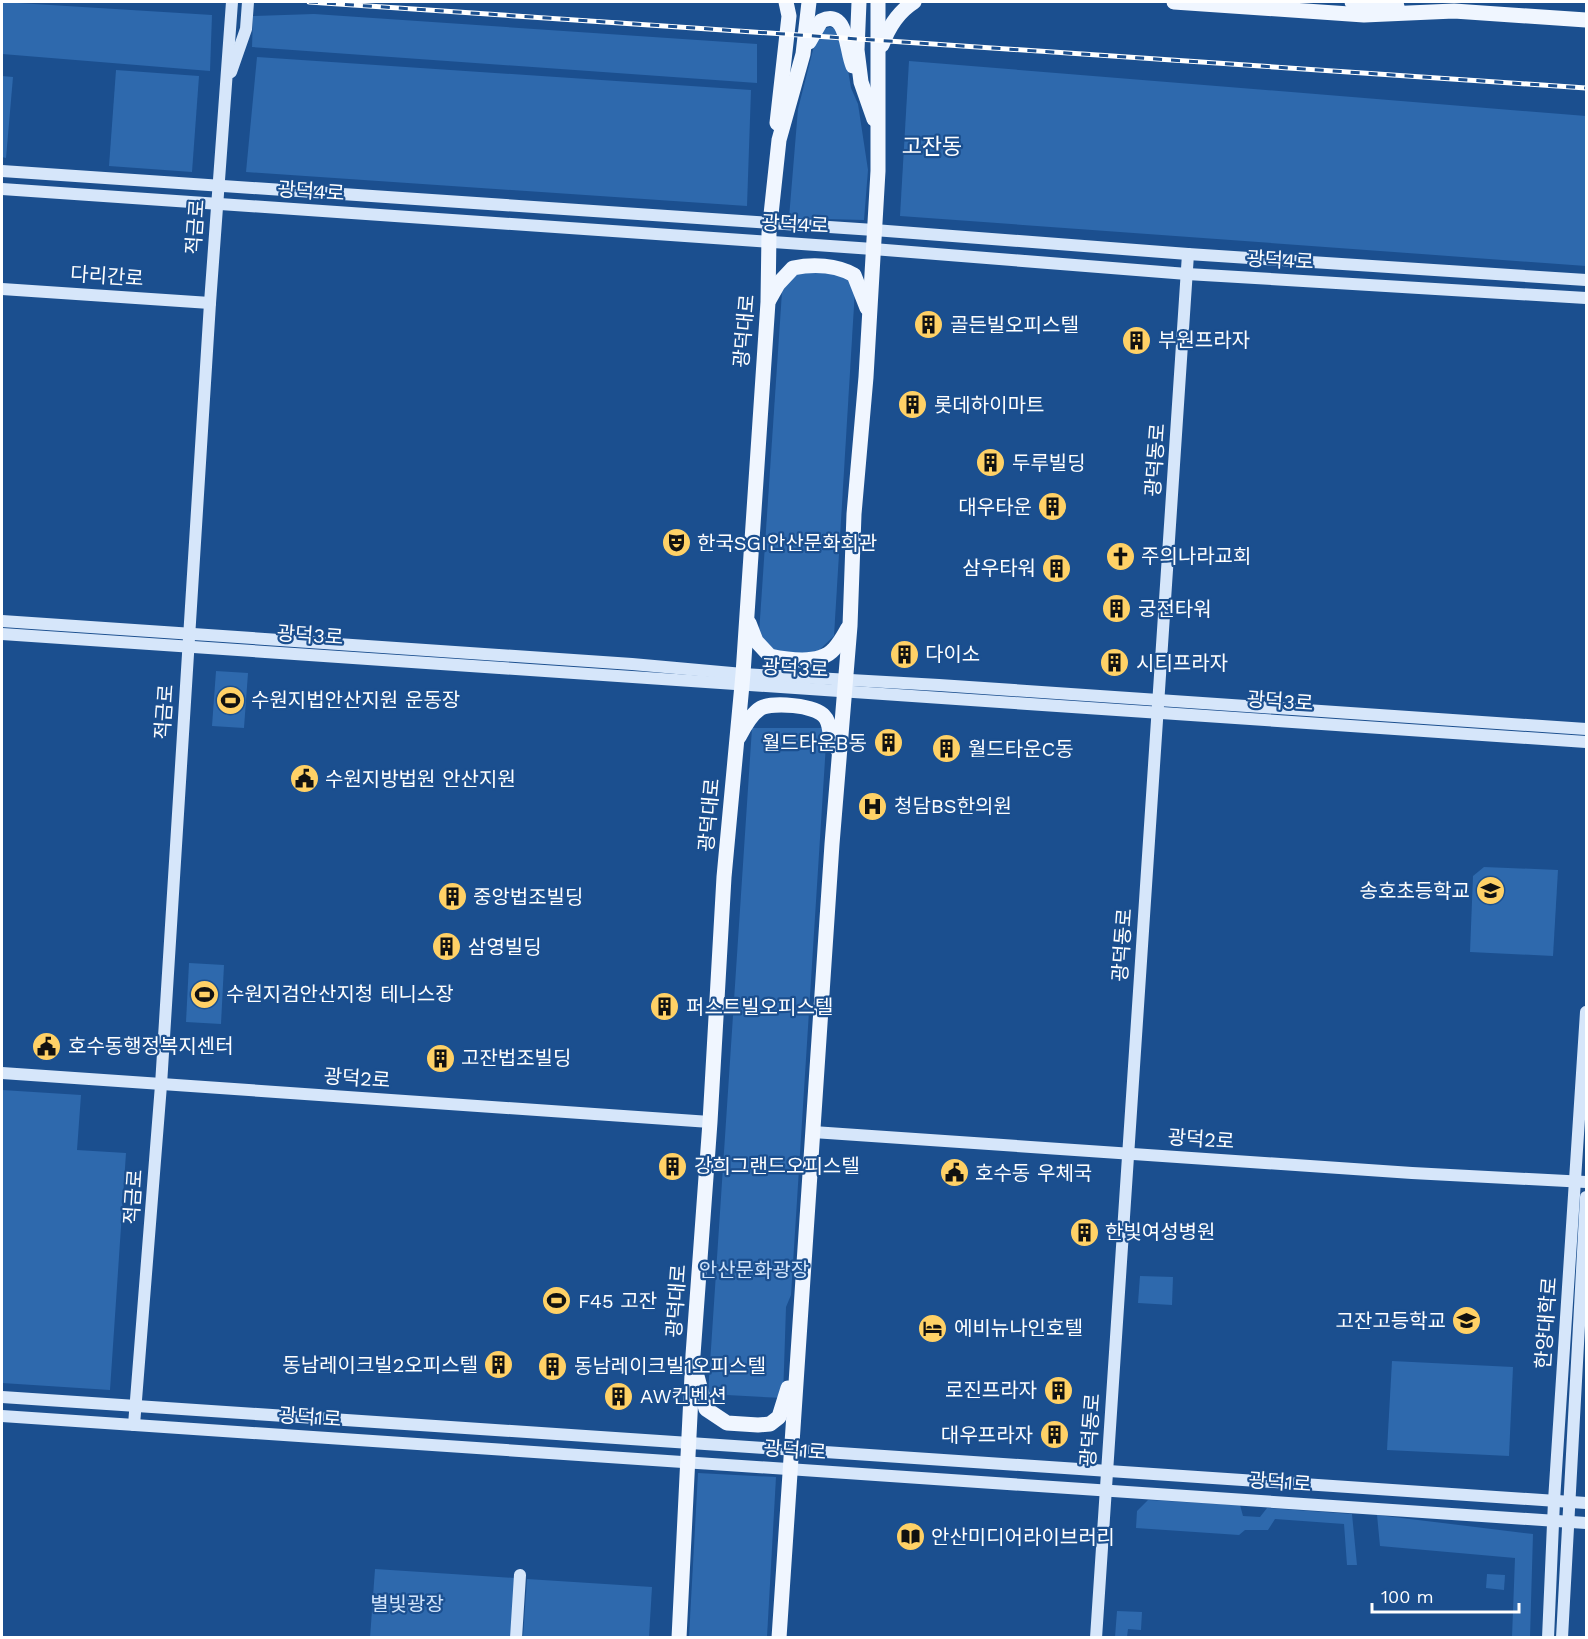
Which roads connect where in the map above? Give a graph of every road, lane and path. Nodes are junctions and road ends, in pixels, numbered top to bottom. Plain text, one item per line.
1 (232, 2) edge
2 (248, 2) edge
3 (786, 2) edge
4 (809, 2) edge
5 (859, 2) edge
6 (878, 2) edge
7 (914, 2) edge
8 (1174, 2) edge
9 (1352, 2) edge
10 (1454, 11) junction
11 (1586, 20) edge
12 (879, 53) junction
13 (804, 54) junction
14 (861, 82) junction
15 (226, 87) junction
16 (878, 130) junction
17 (779, 140) junction
18 (2, 171) edge
19 (218, 186) junction
20 (2, 189) edge
21 (216, 204) junction
22 (770, 224) junction
23 (874, 230) junction
24 (769, 243) junction
25 (873, 249) junction
26 (1188, 254) junction
27 (1187, 274) junction
28 (1587, 280) edge
29 (2, 289) edge
30 (1587, 298) edge
31 (768, 302) junction
32 (210, 303) junction
33 (869, 313) junction
34 (747, 617) junction
35 (2, 621) edge
36 (850, 626) junction
37 (2, 634) edge
38 (188, 640) junction
39 (742, 680) junction
40 (844, 685) junction
41 (1158, 706) junction
42 (1587, 729) edge
43 (737, 740) junction
44 (1587, 742) edge
45 (839, 752) junction
46 (1587, 1012) edge
47 (2, 1073) edge
48 (160, 1084) junction
49 (710, 1122) junction
50 (813, 1132) junction
51 (1128, 1153) junction
52 (1581, 1181) edge
53 (1587, 1197) edge
54 (693, 1355) junction
55 (797, 1361) junction
56 (2, 1397) edge
57 (135, 1406) junction
58 (2, 1416) edge
59 (134, 1425) junction
60 (689, 1443) junction
61 (791, 1449) junction
62 (688, 1462) junction
63 (790, 1469) junction
64 (1107, 1471) junction
65 (1106, 1490) junction
66 (1554, 1501) junction
67 (1569, 1502) junction
68 (1587, 1503) edge
69 (1553, 1520) junction
70 (1568, 1521) junction
71 (1587, 1523) edge
72 (520, 1575) dead end
73 (516, 1638) edge
74 (679, 1638) edge
75 (779, 1638) edge
76 (1096, 1638) edge
77 (1548, 1638) edge
78 (1562, 1638) edge

1 - 15 street, 적금로
2 - 15 street
3 - 17 main road
4 - 13 main road, 광덕대로
5 - 14 main road
6 - 12 main road
7 - 12 main road
8 - 10 main road
9 - 10 main road
10 - 11 main road
12 - 16 main road
13 - 14 main road
13 - 17 main road, 광덕대로
14 - 16 main road
15 - 19 street, 적금로
16 - 23 main road
17 - 22 main road, 광덕대로
18 - 19 street, 광덕4로
19 - 21 street, 적금로
19 - 22 street, 광덕4로
20 - 21 street, 광덕4로
21 - 24 street, 광덕4로
21 - 32 street, 적금로
22 - 23 street, 광덕4로
22 - 24 main road, 광덕대로
23 - 25 main road
23 - 26 street, 광덕4로
24 - 25 street, 광덕4로
24 - 31 main road, 광덕대로
25 - 27 street, 광덕4로
25 - 33 main road
26 - 27 street, 광덕동로
26 - 28 street, 광덕4로
27 - 30 street, 광덕4로
27 - 41 street, 광덕동로
29 - 32 street, 다리간로
31 - 33 main road
31 - 34 main road, 광덕대로
32 - 38 street, 적금로
33 - 36 main road
34 - 36 main road
34 - 39 main road, 광덕대로
35 - 38 street, 광덕3로
36 - 40 main road
37 - 38 street, 광덕3로
38 - 39 street, 광덕3로
38 - 48 street, 적금로
39 - 40 street, 광덕3로
39 - 43 main road, 광덕대로
40 - 41 street, 광덕3로
40 - 45 main road
41 - 42 street, 광덕3로
41 - 44 street, 광덕3로
41 - 51 street, 광덕동로
43 - 45 main road
43 - 49 main road, 광덕대로
45 - 50 main road
46 - 52 street, 한양대학로
47 - 48 street, 광덕2로
48 - 49 street, 광덕2로
48 - 57 street, 적금로
49 - 54 main road, 광덕대로
50 - 51 street, 광덕2로
50 - 55 main road
51 - 52 street, 광덕2로
51 - 64 street, 광덕동로
52 - 66 street, 한양대학로
53 - 67 street, 한양대학로
54 - 55 main road
54 - 60 main road, 광덕대로
55 - 61 main road
56 - 57 street, 광덕1로
57 - 59 street, 적금로
57 - 60 street, 광덕1로
58 - 59 street, 광덕1로
59 - 62 street, 광덕1로
60 - 61 street, 광덕1로
60 - 62 main road, 광덕대로
61 - 63 main road
61 - 64 street, 광덕1로
62 - 63 street, 광덕1로
62 - 74 main road, 광덕대로
63 - 65 street, 광덕1로
63 - 75 main road
64 - 65 street, 광덕동로
64 - 66 street, 광덕1로
65 - 69 street, 광덕1로
65 - 76 street, 광덕동로
66 - 67 street, 광덕1로
66 - 69 street, 한양대학로
67 - 68 street, 광덕1로
67 - 70 street, 한양대학로
69 - 70 street, 광덕1로
69 - 77 street, 한양대학로
70 - 71 street, 광덕1로
70 - 78 street, 한양대학로
72 - 73 street

